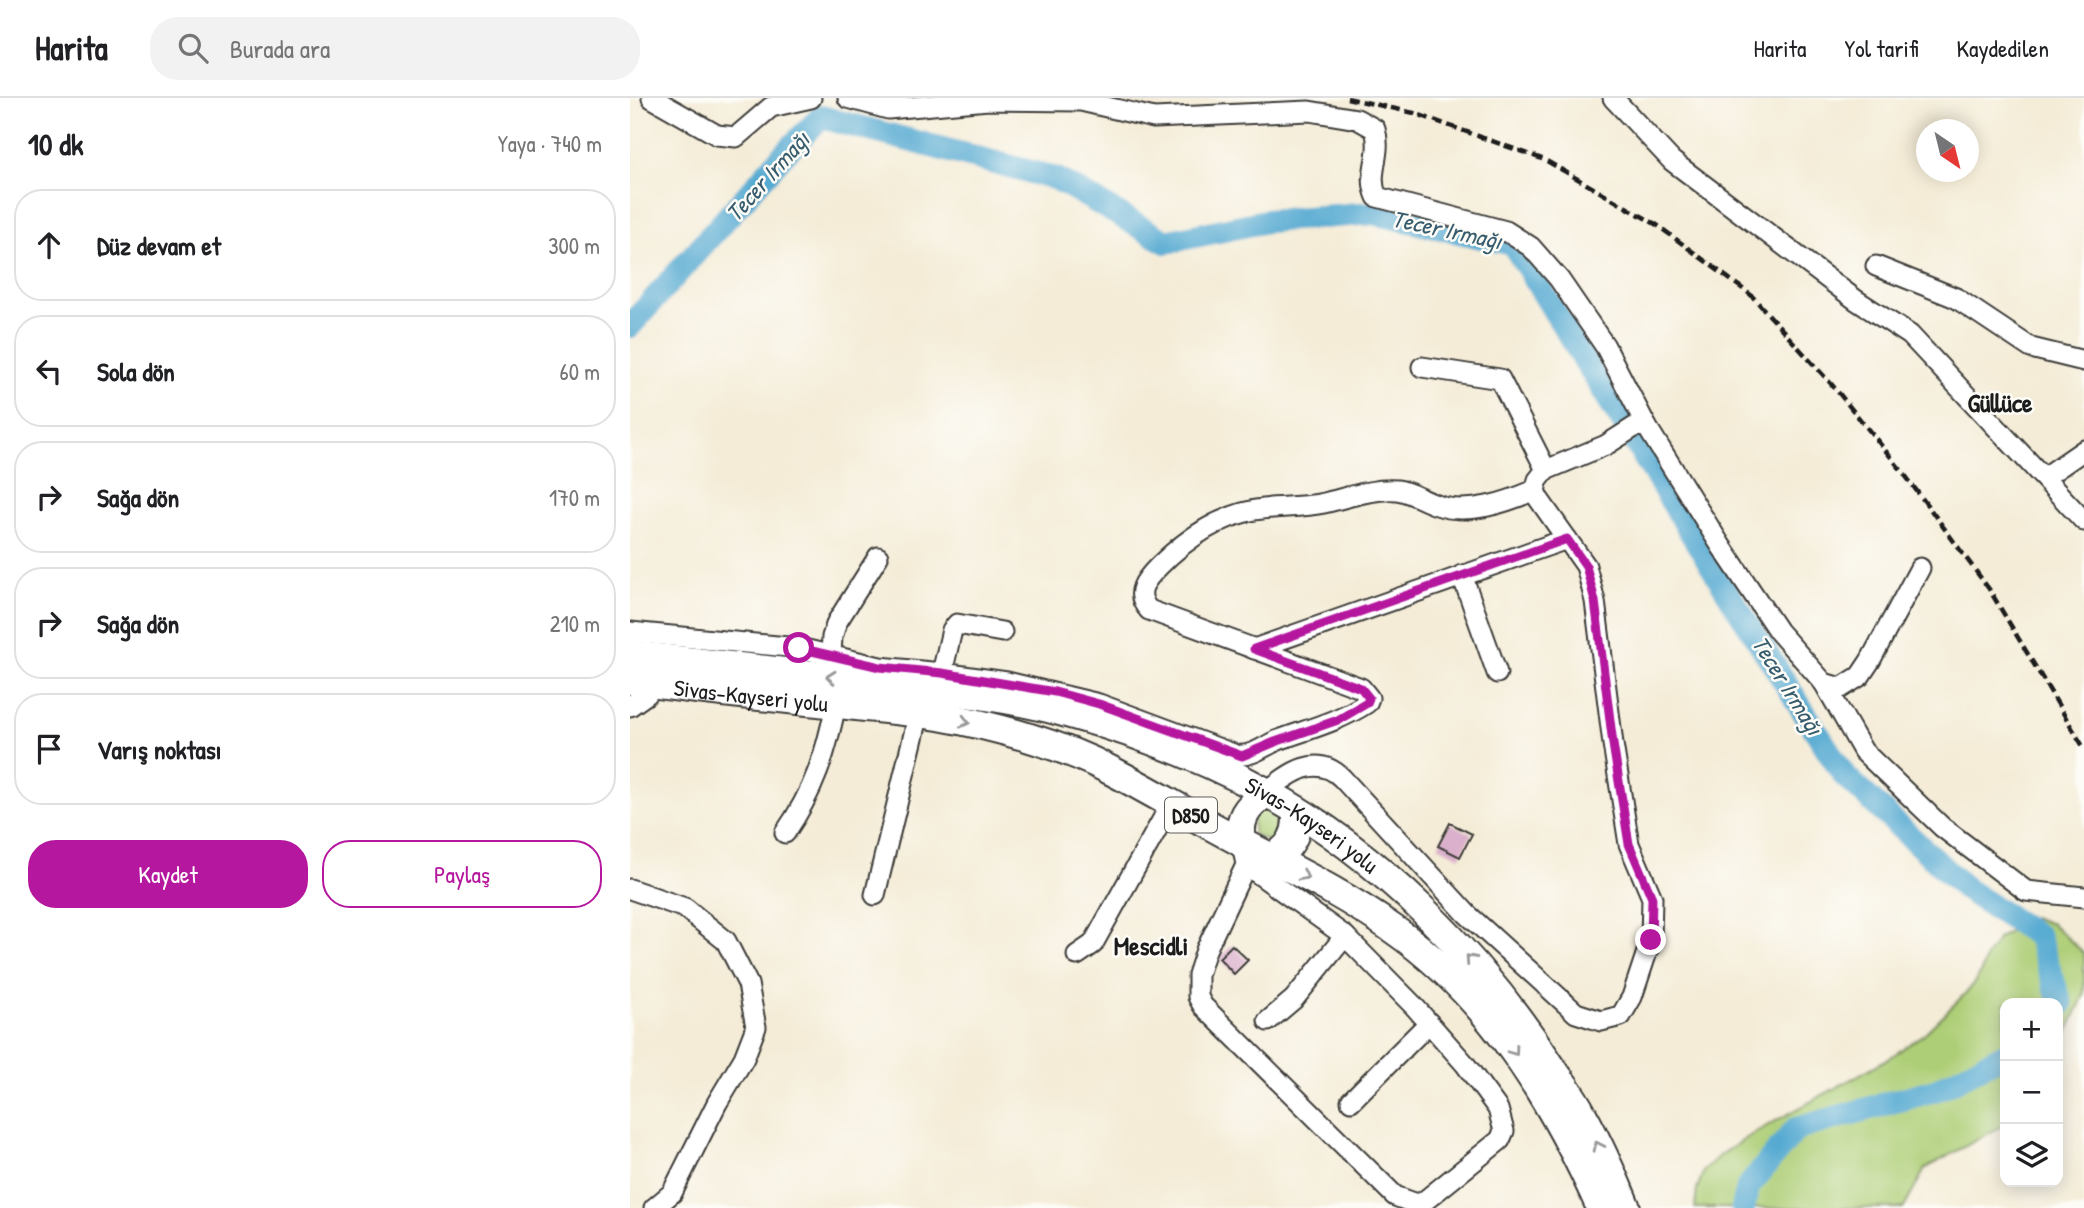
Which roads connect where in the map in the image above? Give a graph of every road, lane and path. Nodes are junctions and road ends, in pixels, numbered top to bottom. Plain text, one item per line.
1 (652, 98) edge
2 (811, 98) edge
3 (848, 98) edge
4 (1613, 98) edge
5 (1876, 266) dead end
6 (2084, 361) edge
7 (1422, 367) dead end
8 (1641, 426) junction
9 (2084, 450) edge
10 (1546, 470) junction
11 (2045, 477) junction
12 (1535, 490) junction
13 (2084, 521) edge
14 (1567, 539) junction
15 (878, 557) dead end
16 (1920, 568) dead end
17 (1462, 575) junction
18 (630, 632) edge
19 (1002, 632) dead end
20 (1254, 649) junction
21 (831, 654) junction
22 (630, 655) edge
23 (1497, 673) dead end
24 (941, 681) junction
25 (642, 682) edge
26 (1824, 684) junction
27 (836, 704) junction
28 (630, 706) edge
29 (919, 713) junction
30 (1301, 769) junction
31 (1265, 792) junction
32 (1171, 804) junction
33 (1296, 810) junction
34 (785, 834) dead end
35 (1252, 855) junction
36 (630, 889) edge
37 (875, 895) dead end
38 (2084, 897) edge
39 (1345, 936) junction
40 (1077, 955) dead end
41 (1268, 1021) dead end
42 (1429, 1023) junction
43 (1351, 1101) dead end
44 (654, 1208) edge
45 (1601, 1208) edge
46 (1626, 1208) edge

1 - 2 street
3 - 8 street
4 - 11 street
5 - 6 street
7 - 10 street
8 - 10 street
8 - 26 street
9 - 11 street
10 - 12 street
11 - 13 street
12 - 14 street
12 - 20 street
14 - 17 street
14 - 30 street
15 - 21 street
16 - 26 street
17 - 20 street
17 - 23 street
18 - 21 street
19 - 24 street
20 - 24 street
21 - 24 street
24 -> 22 highway, Sivas-Kayseri yolu / D850
24 - 31 highway, Sivas-Kayseri yolu / D850
25 - 27 highway, Sivas-Kayseri yolu / D850
25 - 28 street
26 - 38 street
27 - 29 highway, Sivas-Kayseri yolu / D850
27 - 34 street
29 -> 32 highway, Sivas-Kayseri yolu / D850
29 - 37 street
30 - 31 street
30 - 33 street
31 - 33 highway, Sivas-Kayseri yolu / D850
31 - 35 highway
32 - 35 highway, Sivas-Kayseri yolu / D850
32 - 40 street
33 - 35 highway
46 -> 33 highway, Sivas-Kayseri yolu / D850
35 - 39 street
35 - 42 street
35 -> 45 highway, Sivas-Kayseri yolu / D850
36 - 44 street
39 - 41 street
39 - 42 street
42 - 43 street

